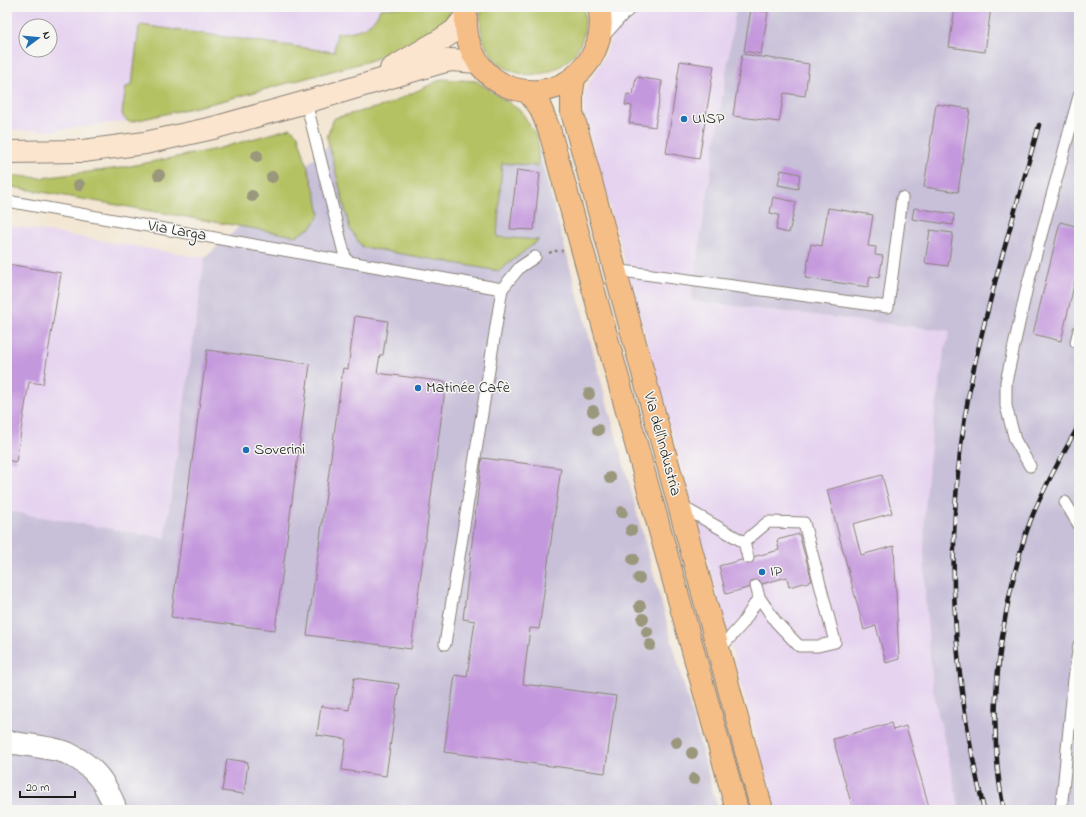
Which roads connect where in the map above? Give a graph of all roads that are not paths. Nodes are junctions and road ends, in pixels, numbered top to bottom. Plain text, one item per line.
1 (599, 7) edge
2 (624, 7) edge
3 (466, 12) edge
4 (601, 31) junction
5 (478, 62) junction
6 (574, 78) junction
7 (360, 87) junction
8 (527, 91) junction
9 (1079, 96) edge
10 (306, 102) junction
11 (7, 152) edge
12 (902, 198) dead end
13 (7, 201) edge
14 (535, 257) dead end
15 (346, 261) junction
16 (615, 270) junction
17 (502, 289) junction
18 (1079, 330) edge
19 (1076, 342) dead end
20 (1030, 466) dead end
21 (1065, 502) dead end
22 (679, 506) junction
23 (1079, 525) edge
24 (744, 542) junction
25 (748, 558) dead end
26 (445, 644) dead end
27 (1079, 646) edge
28 (719, 650) junction
29 (7, 742) edge
30 (116, 810) edge
31 (737, 810) edge
32 (762, 810) edge
33 (1061, 810) edge

1 - 4 main road
2 - 4 street
3 - 5 main road
3 - 7 main road
4 - 6 main road
5 - 7 main road
5 - 8 main road
6 - 8 main road
6 - 16 main road, Via dell'Industria
7 - 10 main road
8 - 31 main road, Via dell'Industria
9 - 20 lane
10 - 11 main road
10 - 15 lane
12 - 16 lane
13 - 15 lane, Via Larga
14 - 17 lane
15 - 17 lane, Via Larga
16 - 22 main road, Via dell'Industria
17 - 26 lane
18 - 19 lane
21 - 23 lane
22 - 24 lane
22 - 28 main road, Via dell'Industria
24 - 25 lane
24 - 28 lane
27 - 33 lane
28 - 32 main road, Via dell'Industria
29 - 30 street

